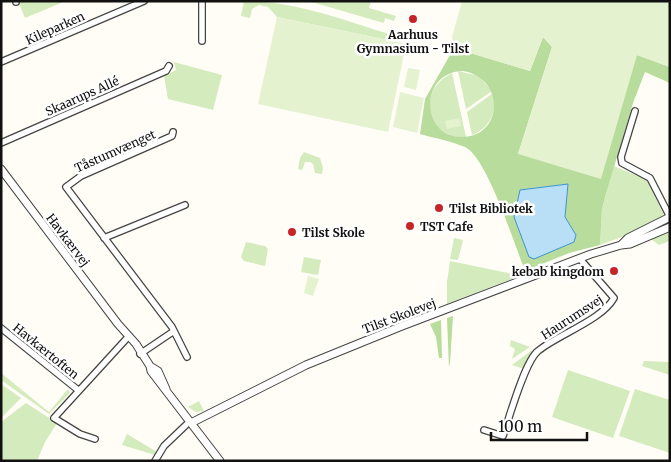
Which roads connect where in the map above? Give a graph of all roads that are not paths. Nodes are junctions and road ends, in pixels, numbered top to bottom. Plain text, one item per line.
1 (144, 1) edge
2 (202, 1) edge
3 (202, 41) dead end
4 (1, 62) edge
5 (169, 66) dead end
6 (635, 111) dead end
7 (173, 132) dead end
8 (1, 143) edge
9 (1, 169) edge
10 (670, 201) edge
11 (184, 205) dead end
12 (664, 205) junction
13 (670, 217) edge
14 (670, 226) edge
15 (104, 238) junction
16 (621, 244) junction
17 (580, 259) junction
18 (1, 328) edge
19 (174, 331) junction
20 (127, 337) junction
21 (140, 354) junction
22 (187, 358) dead end
23 (78, 390) junction
24 (189, 424) junction
25 (484, 430) dead end
26 (88, 444) dead end
27 (156, 461) edge
28 (220, 461) edge

1 - 4 street, Kileparken
2 - 3 street
5 - 8 street, Skaarups Allé
6 - 12 street
7 - 15 street, Tåstumvænget
9 - 20 street, Havkærvej
10 - 12 street
11 - 15 street
12 - 13 street
13 - 16 street, Tilst Skolevej
14 - 16 street, Tilst Skolevej
15 - 19 street, Tåstumvænget
16 - 17 street, Tilst Skolevej
17 - 24 street, Tilst Skolevej
17 - 25 street, Haurumsvej
18 - 23 street, Havkærtoften
19 - 21 street
19 - 22 street, Tåstumvænget
20 - 21 street, Havkærvej
20 - 23 street, Havkærtoften
21 - 24 street, Havkærvej
23 - 26 street, Havkærtoften
24 - 27 street
24 - 28 street, Havkærvej

